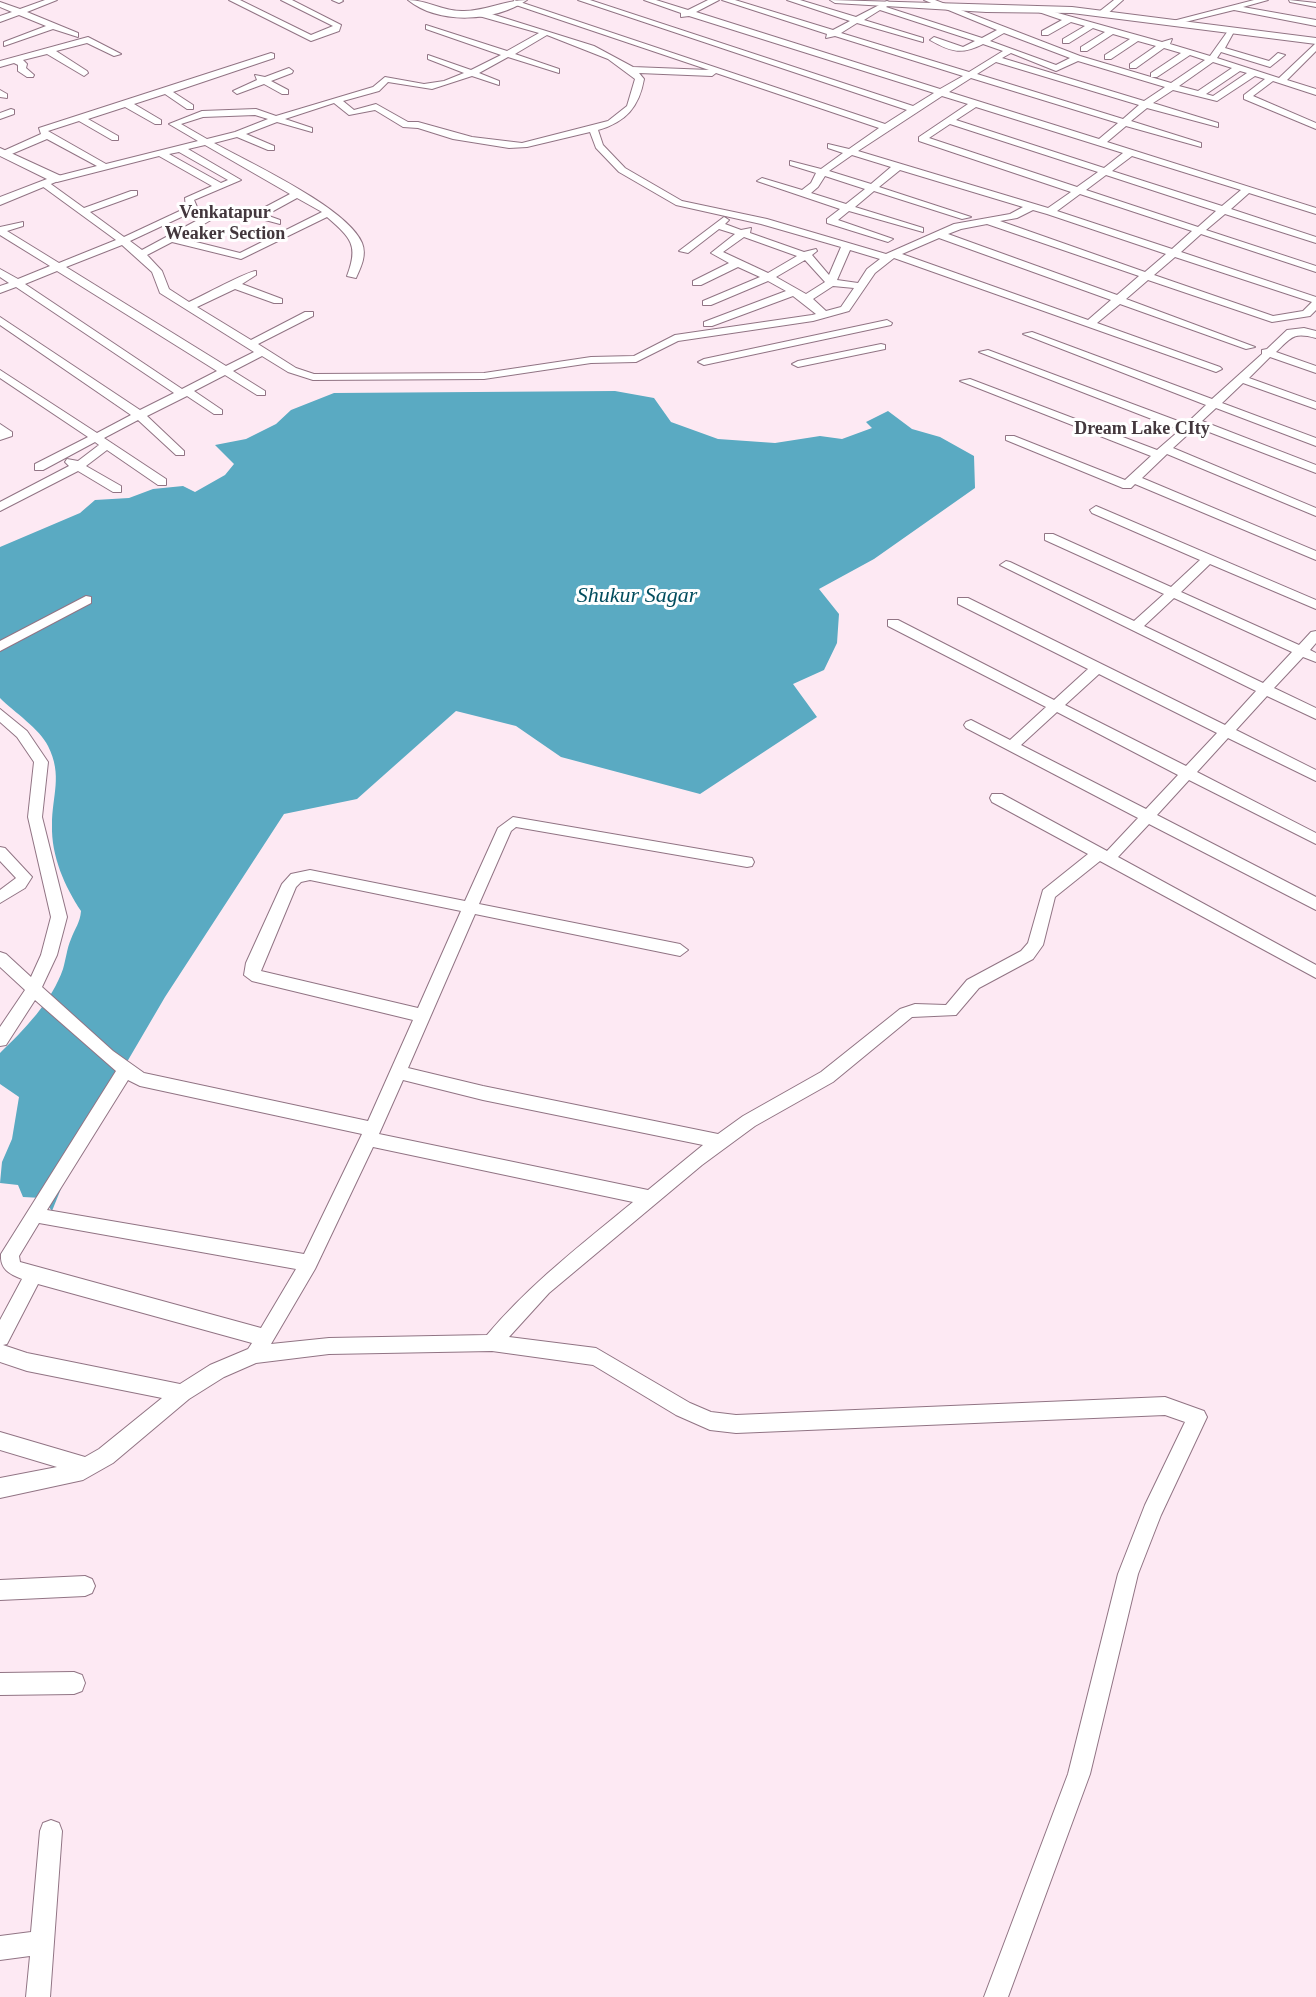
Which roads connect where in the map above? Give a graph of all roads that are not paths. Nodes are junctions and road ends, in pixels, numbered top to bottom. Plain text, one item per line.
1 (53, 0) edge
2 (233, 0) edge
3 (285, 0) edge
4 (413, 0) edge
5 (582, 0) edge
6 (648, 0) edge
7 (715, 0) edge
8 (726, 0) edge
9 (791, 0) edge
10 (835, 0) edge
11 (928, 0) edge
12 (1119, 0) edge
13 (1264, 0) edge
14 (1293, 0) edge
15 (519, 1) edge
16 (985, 2) edge
17 (0, 4) edge
18 (267, 5) dead end
19 (883, 5) junction
20 (1316, 5) edge
21 (943, 6) junction
22 (1232, 8) junction
23 (253, 10) junction
24 (1037, 10) junction
25 (20, 12) junction
26 (689, 13) junction
27 (1103, 13) junction
28 (482, 14) junction
29 (1125, 16) junction
30 (0, 19) edge
31 (1070, 19) junction
32 (1152, 19) junction
33 (856, 20) junction
34 (1177, 23) junction
35 (1316, 23) edge
36 (1093, 25) junction
37 (54, 26) junction
38 (662, 26) junction
39 (429, 27) dead end
40 (1004, 30) junction
41 (1233, 30) junction
42 (1114, 31) junction
43 (545, 33) junction
44 (1045, 33) dead end
45 (832, 34) junction
46 (75, 35) dead end
47 (24, 38) junction
48 (1140, 38) junction
49 (920, 40) dead end
50 (934, 40) dead end
51 (983, 40) junction
52 (634, 41) junction
53 (1066, 41) dead end
54 (7, 44) dead end
55 (1316, 44) edge
56 (1166, 46) junction
57 (1084, 49) dead end
58 (1220, 49) junction
59 (48, 50) junction
60 (805, 50) junction
61 (1010, 50) junction
62 (1189, 52) junction
63 (506, 53) junction
64 (117, 54) dead end
65 (608, 54) junction
66 (1281, 55) dead end
67 (271, 56) dead end
68 (431, 57) dead end
69 (1108, 57) dead end
70 (1077, 58) junction
71 (995, 59) junction
72 (1212, 59) junction
73 (16, 60) junction
74 (0, 64) edge
75 (779, 64) junction
76 (1133, 66) dead end
77 (239, 67) junction
78 (1239, 67) junction
79 (634, 70) junction
80 (289, 71) dead end
81 (556, 71) dead end
82 (469, 72) junction
83 (1255, 72) junction
84 (84, 73) dead end
85 (733, 73) junction
86 (30, 75) dead end
87 (967, 75) junction
88 (1154, 75) dead end
89 (750, 79) junction
90 (1278, 79) junction
91 (264, 80) junction
92 (496, 83) dead end
93 (1171, 87) junction
94 (166, 91) junction
95 (237, 91) dead end
96 (285, 92) dead end
97 (941, 92) junction
98 (1316, 92) edge
99 (1199, 95) junction
100 (336, 100) junction
101 (975, 103) junction
102 (127, 104) junction
103 (1146, 104) junction
104 (190, 107) dead end
105 (912, 109) junction
106 (11, 112) dead end
107 (0, 116) edge
108 (82, 119) junction
109 (275, 119) junction
110 (950, 121) junction
111 (158, 122) dead end
112 (1124, 123) junction
113 (1215, 125) dead end
114 (1316, 126) edge
115 (886, 127) junction
116 (309, 130) dead end
117 (594, 131) junction
118 (238, 134) junction
119 (47, 135) junction
120 (115, 138) dead end
121 (205, 142) junction
122 (1100, 143) junction
123 (1198, 145) dead end
124 (831, 146) dead end
125 (271, 148) dead end
126 (181, 149) junction
127 (850, 152) junction
128 (1131, 152) junction
129 (2, 153) edge
130 (162, 154) junction
131 (793, 163) dead end
132 (899, 166) junction
133 (105, 167) junction
134 (249, 167) junction
135 (1105, 171) junction
136 (822, 172) junction
137 (230, 175) junction
138 (51, 181) junction
139 (762, 181) dead end
140 (221, 187) junction
141 (872, 187) junction
142 (1248, 189) junction
143 (1079, 190) junction
144 (134, 193) dead end
145 (804, 194) junction
146 (295, 195) junction
147 (0, 201) edge
148 (846, 207) junction
149 (1032, 207) junction
150 (1226, 209) junction
151 (220, 211) dead end
152 (1316, 211) edge
153 (82, 212) junction
154 (1050, 212) junction
155 (327, 213) junction
156 (731, 213) junction
157 (966, 217) dead end
158 (763, 221) junction
159 (987, 221) junction
160 (276, 222) dead end
161 (19, 224) dead end
162 (718, 225) junction
163 (0, 230) edge
164 (919, 230) dead end
165 (1199, 230) junction
166 (743, 232) junction
167 (938, 234) junction
168 (824, 238) junction
169 (171, 239) junction
170 (888, 239) dead end
171 (1316, 240) edge
172 (123, 241) junction
173 (847, 245) junction
174 (684, 251) dead end
175 (1172, 252) junction
176 (141, 254) junction
177 (807, 256) junction
178 (890, 256) junction
179 (737, 263) junction
180 (55, 267) junction
181 (1316, 269) edge
182 (0, 272) edge
183 (252, 273) dead end
184 (1146, 275) junction
185 (352, 276) dead end
186 (769, 277) junction
187 (17, 283) junction
188 (697, 283) dead end
189 (831, 283) junction
190 (234, 285) junction
191 (861, 286) junction
192 (0, 290) edge
193 (794, 292) junction
194 (1120, 298) junction
195 (806, 299) junction
196 (278, 301) dead end
197 (1316, 302) edge
198 (707, 303) dead end
199 (187, 307) junction
200 (845, 309) junction
201 (309, 314) dead end
202 (819, 316) junction
203 (0, 320) edge
204 (887, 323) dead end
205 (1091, 323) junction
206 (708, 324) dead end
207 (863, 327) junction
208 (1028, 334) dead end
209 (1316, 335) edge
210 (830, 336) junction
211 (249, 345) junction
212 (881, 347) dead end
213 (1250, 347) dead end
214 (984, 352) dead end
215 (1266, 352) junction
216 (260, 353) junction
217 (846, 354) junction
218 (704, 362) dead end
219 (798, 364) dead end
220 (1216, 369) dead end
221 (1316, 370) edge
222 (0, 373) edge
223 (225, 373) junction
224 (1239, 378) junction
225 (966, 381) dead end
226 (185, 393) junction
227 (261, 393) dead end
228 (1213, 403) junction
229 (1316, 406) edge
230 (218, 412) dead end
231 (138, 414) junction
232 (1190, 425) junction
233 (0, 427) edge
234 (0, 437) edge
235 (94, 437) junction
236 (1010, 438) dead end
237 (1316, 442) edge
238 (106, 446) junction
239 (1162, 452) junction
240 (180, 453) dead end
241 (59, 457) junction
242 (78, 466) junction
243 (39, 467) dead end
244 (1316, 469) edge
245 (1134, 479) junction
246 (162, 482) dead end
247 (117, 489) dead end
248 (0, 507) edge
249 (1096, 510) dead end
250 (1316, 512) edge
251 (1049, 537) dead end
252 (1316, 556) edge
253 (1209, 558) junction
254 (1006, 565) dead end
255 (1173, 593) junction
256 (86, 600) dead end
257 (963, 601) dead end
258 (1316, 605) edge
259 (893, 623) dead end
260 (1136, 627) junction
261 (1316, 635) edge
262 (0, 647) edge
263 (1301, 651) junction
264 (1316, 658) edge
265 (1096, 669) junction
266 (1265, 690) junction
267 (1056, 707) junction
268 (0, 714) edge
269 (1316, 714) edge
270 (971, 725) dead end
271 (1226, 732) junction
272 (1012, 746) junction
273 (1188, 773) junction
274 (1316, 776) edge
275 (997, 798) dead end
276 (1147, 817) junction
277 (1316, 839) edge
278 (0, 852) edge
279 (1103, 857) junction
280 (747, 862) dead end
281 (0, 897) edge
282 (1316, 904) edge
283 (471, 908) junction
284 (680, 950) dead end
285 (0, 958) edge
286 (1316, 972) edge
287 (33, 990) junction
288 (423, 1016) junction
289 (0, 1040) edge
290 (126, 1069) junction
291 (398, 1072) junction
292 (371, 1134) junction
293 (721, 1142) junction
294 (651, 1198) junction
295 (34, 1215) junction
296 (309, 1263) junction
297 (33, 1275) junction
298 (0, 1338) edge
299 (492, 1343) junction
300 (260, 1346) junction
301 (0, 1354) edge
302 (182, 1393) junction
303 (0, 1441) edge
304 (87, 1467) junction
305 (0, 1488) edge
306 (85, 1586) dead end
307 (0, 1590) edge
308 (74, 1683) dead end
309 (0, 1684) edge
310 (51, 1831) dead end
311 (43, 1942) junction
312 (0, 1948) edge
313 (38, 1997) edge
314 (996, 1997) edge

1 - 25 street
2 - 23 street
3 - 23 street
4 - 28 street
5 - 38 street
6 - 26 street
7 - 26 street
8 - 45 street
9 - 33 street
10 - 19 street
11 - 21 street
12 - 27 street
13 - 22 street
14 - 20 street
15 - 28 street
15 - 52 street
16 - 21 street
16 - 24 street
17 - 25 street
18 - 23 street
19 - 21 street
19 - 33 street
19 - 51 street
21 - 40 street
22 - 34 street
22 - 35 street
24 - 27 street
24 - 31 street
25 - 30 street
25 - 37 street
26 - 38 street
26 - 60 street
27 - 29 street
28 - 43 street
29 - 32 street
29 - 42 street
31 - 36 street
31 - 44 street
32 - 34 street
32 - 48 street
33 - 45 street
33 - 49 street
34 - 41 street
34 - 56 street
36 - 42 street
36 - 53 street
37 - 46 street
37 - 47 street
38 - 52 street
38 - 75 street
39 - 63 street
40 - 51 street
40 - 70 street
41 - 55 street
41 - 58 street
42 - 48 street
42 - 57 street
43 - 63 street
43 - 65 street
45 - 60 street
45 - 87 street
47 - 54 street
47 - 59 street
48 - 56 street
48 - 69 street
50 - 51 street
51 - 61 street
52 - 65 street
52 - 85 street
55 - 90 street
56 - 62 street
56 - 76 street
58 - 66 street
58 - 72 street
59 - 64 street
59 - 73 street
59 - 84 street
60 - 75 street
60 - 97 street
61 - 70 street
61 - 71 street
62 - 72 street
62 - 88 street
63 - 81 street
63 - 82 street
65 - 79 street
67 - 77 street
68 - 82 street
70 - 93 street
71 - 87 street
71 - 103 street
72 - 78 street
72 - 93 street
73 - 74 street
73 - 86 street
75 - 89 street
75 - 105 street
77 - 91 street
77 - 94 street
78 - 83 street
78 - 99 street
79 - 85 street
79 - 117 street
80 - 91 street
82 - 92 street
82 - 100 street
83 - 90 street
83 - 99 street
85 - 89 street
87 - 97 street
87 - 112 street
89 - 115 street
90 - 98 street
90 - 114 street
91 - 95 street
91 - 96 street
93 - 99 street
93 - 103 street
94 - 102 street
94 - 104 street
97 - 101 street
97 - 105 street
100 - 109 street
100 - 117 street
101 - 110 street
101 - 122 street
102 - 108 street
102 - 111 street
103 - 112 street
103 - 113 street
105 - 115 street
106 - 107 street
108 - 119 street
108 - 120 street
109 - 116 street
109 - 118 street
109 - 121 street
110 - 135 street
110 - 143 street
112 - 122 street
112 - 123 street
115 - 127 street
117 - 156 street
118 - 121 street
118 - 125 street
119 - 129 street
119 - 133 street
121 - 126 street
121 - 134 street
122 - 128 street
124 - 127 street
126 - 130 street
126 - 137 street
127 - 132 street
127 - 136 street
128 - 135 street
128 - 142 street
129 - 138 street
130 - 133 street
130 - 140 street
131 - 136 street
132 - 141 street
132 - 149 street
133 - 138 street
134 - 137 street
134 - 146 street
135 - 143 street
135 - 150 street
136 - 141 street
136 - 145 street
137 - 140 street
138 - 147 street
138 - 153 street
139 - 145 street
140 - 172 street
141 - 148 street
141 - 157 street
142 - 150 street
142 - 152 street
143 - 154 street
143 - 165 street
144 - 153 street
145 - 148 street
146 - 155 street
146 - 160 street
148 - 164 street
148 - 170 street
149 - 154 street
149 - 159 street
150 - 165 street
150 - 171 street
151 - 169 street
153 - 172 street
154 - 175 street
155 - 169 street
155 - 185 street
156 - 158 street
156 - 162 street
158 - 166 street
158 - 168 street
159 - 167 street
159 - 184 street
161 - 163 street
162 - 166 street
162 - 174 street
163 - 180 street
165 - 175 street
165 - 181 street
166 - 177 street
166 - 179 street
167 - 178 street
167 - 194 street
168 - 173 street
168 - 177 street
169 - 176 street
172 - 176 street
172 - 180 street
173 - 178 street
173 - 189 street
175 - 184 street
175 - 197 street
176 - 199 street
177 - 186 street
177 - 189 street
178 - 191 street
178 - 205 street
179 - 186 street
179 - 188 street
180 - 187 street
180 - 223 street
182 - 187 street
183 - 190 street
184 - 194 street
184 - 197 street
186 - 193 street
186 - 198 street
187 - 192 street
187 - 226 street
189 - 191 street
189 - 195 street
190 - 196 street
190 - 199 street
191 - 200 street
193 - 195 street
193 - 206 street
194 - 205 street
194 - 213 street
195 - 202 street
199 - 211 street
200 - 202 street
200 - 207 street
201 - 211 street
202 - 210 street
202 - 216 street
203 - 231 street
204 - 207 street
205 - 220 street
207 - 210 street
208 - 228 street
209 - 215 street
210 - 217 street
210 - 218 street
211 - 216 street
212 - 217 street
214 - 232 street
215 - 221 street
215 - 224 street
216 - 223 street
217 - 219 street
222 - 235 street
223 - 226 street
223 - 227 street
224 - 228 street
224 - 229 street
225 - 239 street
226 - 230 street
226 - 231 street
228 - 232 street
228 - 237 street
231 - 235 street
231 - 240 street
232 - 239 street
232 - 244 street
233 - 234 street
235 - 238 street
235 - 241 street
236 - 245 street
238 - 242 street
238 - 246 street
239 - 245 street
239 - 250 street
241 - 242 street
241 - 243 street
242 - 247 street
242 - 248 street
245 - 252 street
249 - 253 street
251 - 255 street
253 - 255 street
253 - 258 street
254 - 260 street
255 - 260 street
255 - 263 street
256 - 262 street
257 - 265 street
259 - 267 street
260 - 266 street
261 - 263 street
263 - 264 street
263 - 266 street
265 - 267 street
265 - 271 street
266 - 269 street
266 - 271 street
267 - 272 street
267 - 273 street
268 - 287 street
270 - 272 street
271 - 273 street
271 - 274 street
272 - 276 street
273 - 276 street
273 - 277 street
275 - 279 street
276 - 279 street
276 - 282 street
278 - 281 street
279 - 286 street
279 - 293 street
280 - 283 street
283 - 284 street
283 - 288 street
283 - 288 street
285 - 287 street
287 - 289 street
287 - 290 street
288 - 291 street
290 - 292 street
290 - 295 street
291 - 292 street
291 - 293 street
292 - 294 street
292 - 296 street
293 - 294 street
294 - 299 street
295 - 296 street
295 - 297 street
296 - 300 street
297 - 298 street
297 - 300 street
299 - 300 street
299 - 314 street
300 - 302 street
301 - 302 street
302 - 304 street
303 - 304 street
304 - 305 street
306 - 307 street
308 - 309 street
310 - 311 street
311 - 312 street
311 - 313 street

